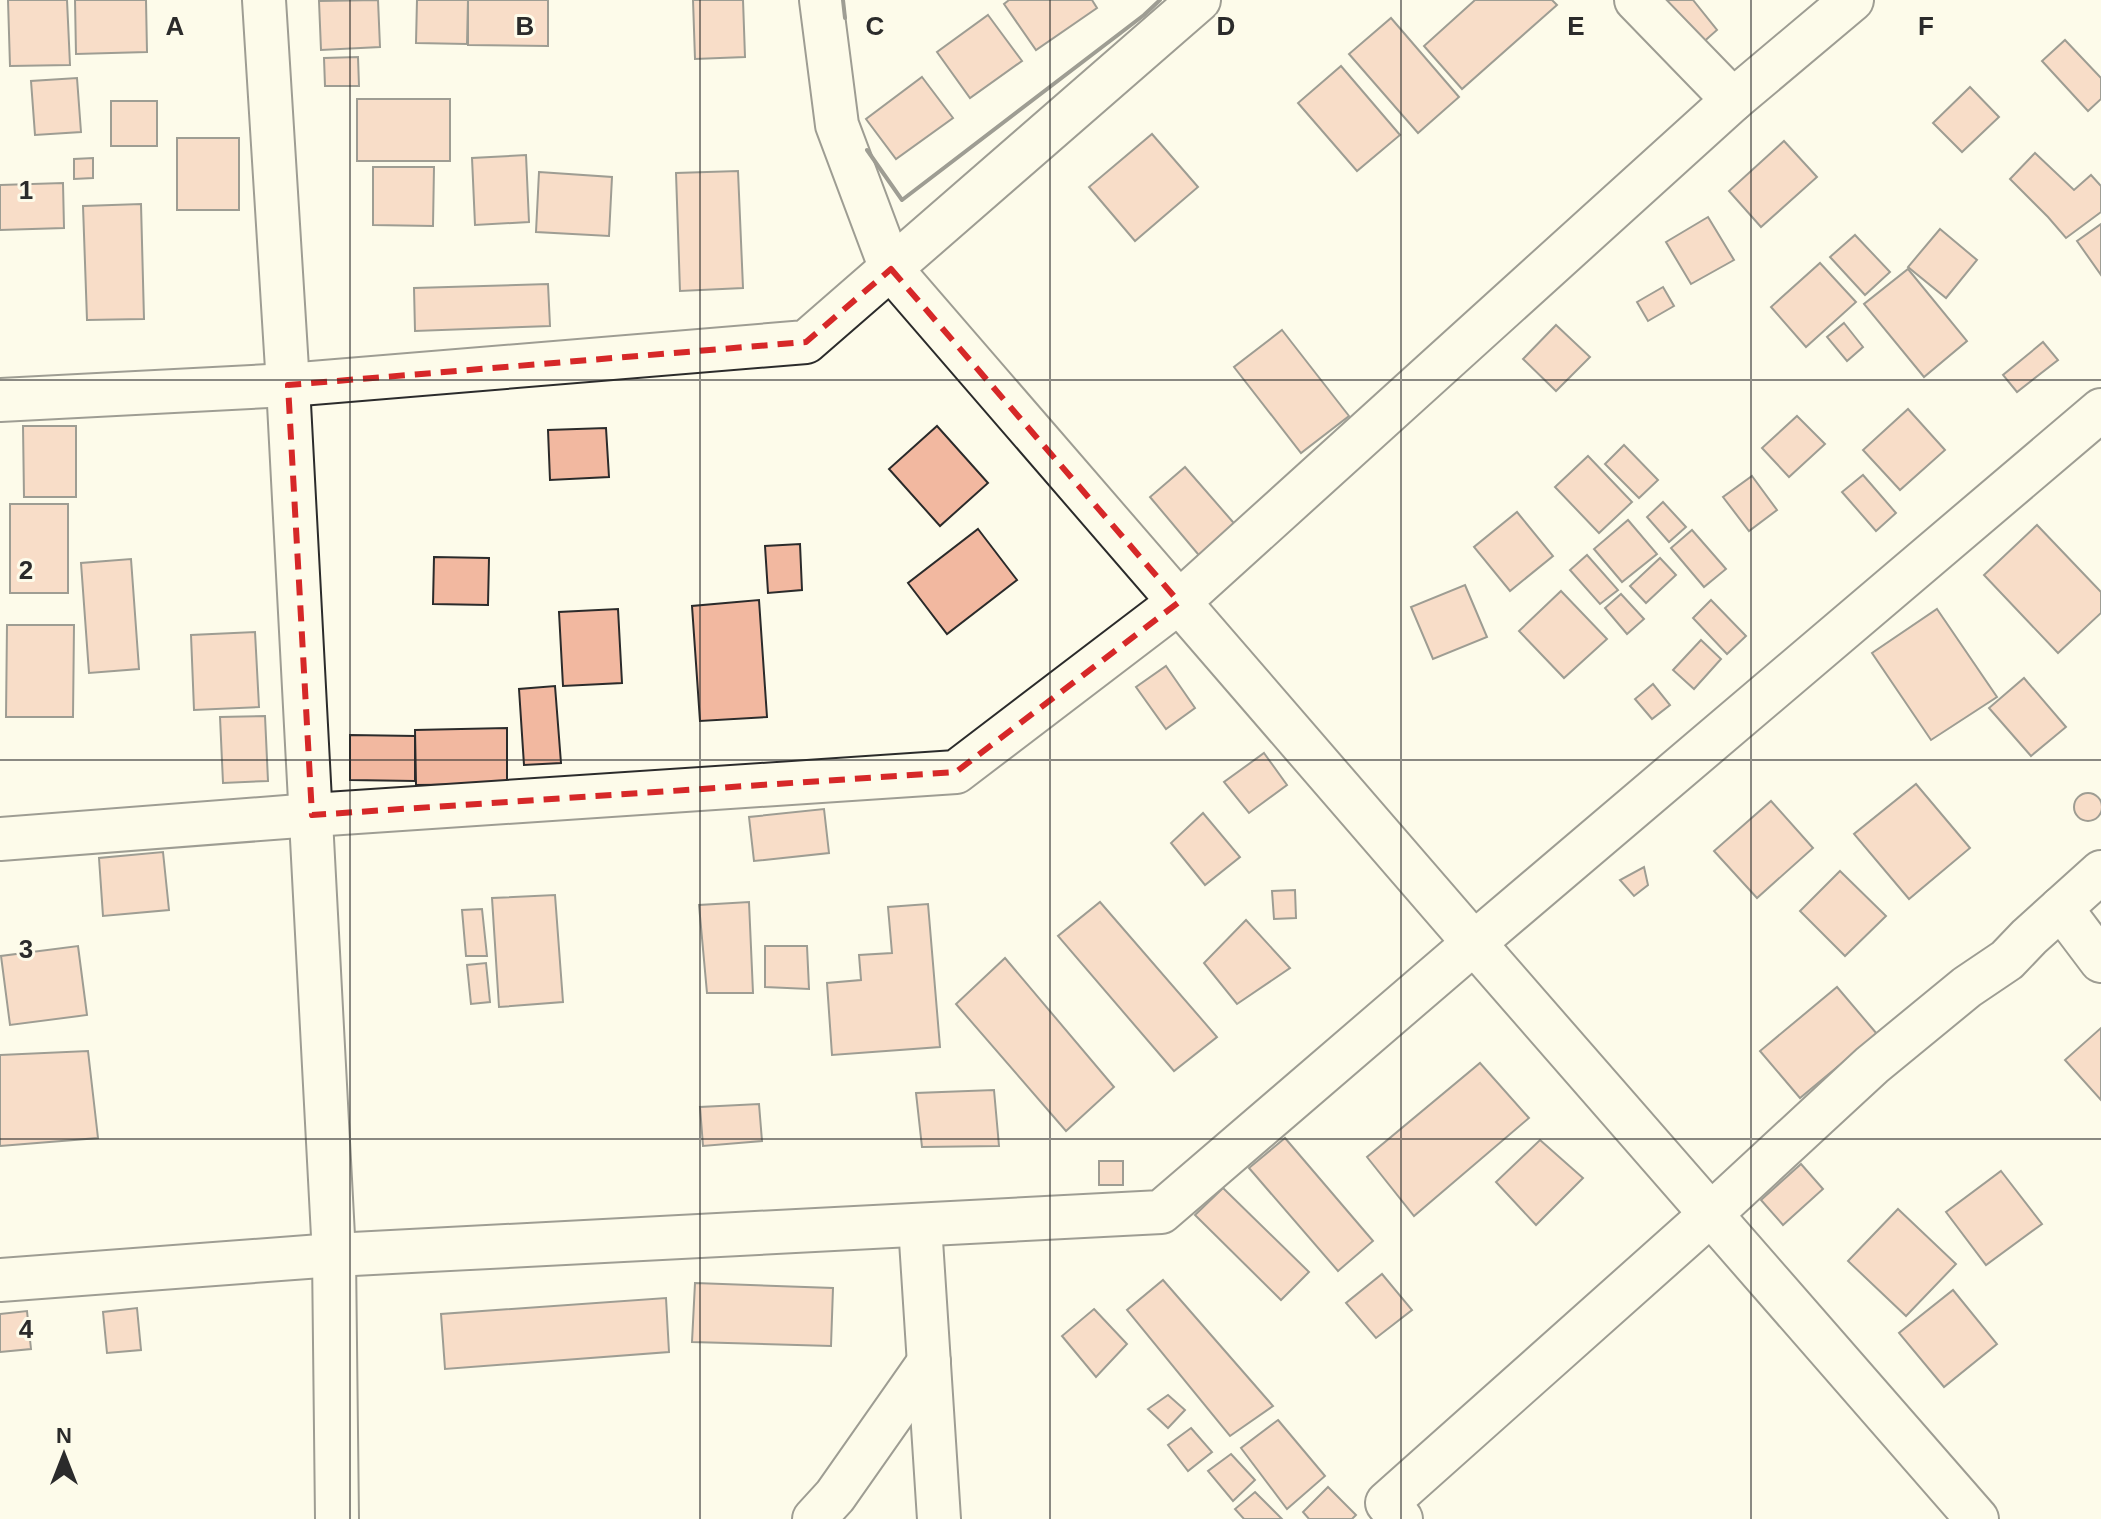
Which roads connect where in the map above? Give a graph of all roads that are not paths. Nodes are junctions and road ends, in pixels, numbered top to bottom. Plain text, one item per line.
1 (264, 0) edge
2 (821, 0) edge
3 (1199, 0) edge
4 (1636, 0) edge
5 (1852, 0) edge
6 (1733, 100) junction
7 (891, 269) junction
8 (288, 385) junction
9 (0, 400) edge
10 (2101, 410) edge
11 (1179, 602) junction
12 (312, 815) junction
13 (0, 839) edge
14 (2101, 872) edge
15 (2061, 908) junction
16 (1474, 943) junction
17 (2101, 961) edge
18 (1711, 1214) junction
19 (920, 1225) junction
20 (334, 1255) junction
21 (0, 1280) edge
22 (929, 1362) junction
23 (337, 1519) edge
24 (814, 1519) edge
25 (939, 1519) edge
26 (1401, 1519) edge
27 (1977, 1519) edge

1 - 8 street
2 - 7 street
3 - 7 street
4 - 6 street
5 - 6 street
6 - 11 street
7 - 8 street
7 - 11 street
8 - 9 street
8 - 12 street
10 - 16 street
11 - 12 street
11 - 16 street
12 - 13 street
12 - 20 street
14 - 15 street
15 - 17 street
15 - 18 street
16 - 18 street
16 - 19 street
18 - 26 street
18 - 27 street
19 - 20 street
19 - 22 street
20 - 21 street
20 - 23 street
22 - 24 street
22 - 25 street

